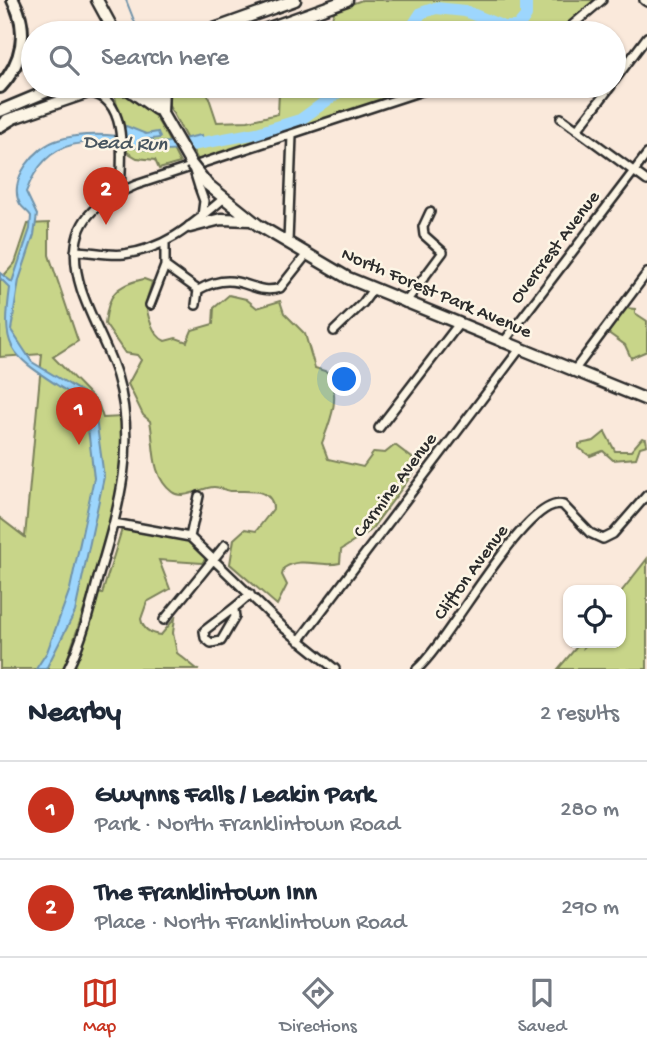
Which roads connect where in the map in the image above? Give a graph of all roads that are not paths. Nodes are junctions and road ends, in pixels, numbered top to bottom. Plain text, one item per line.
1 (13, 0) edge
2 (295, 0) edge
3 (347, 0) edge
4 (602, 0) edge
5 (99, 5) edge
6 (108, 21) edge
7 (236, 21) edge
8 (288, 21) edge
9 (577, 21) edge
10 (21, 23) edge
11 (647, 37) edge
12 (21, 49) edge
13 (626, 66) edge
14 (0, 87) edge
15 (29, 98) edge
16 (71, 98) edge
17 (107, 98) edge
18 (139, 98) edge
19 (153, 98) edge
20 (163, 98) edge
21 (401, 98) edge
22 (602, 98) edge
23 (0, 111) edge
24 (163, 117) junction
25 (13, 118) joint
26 (561, 118) dead end
27 (0, 124) edge
28 (577, 130) junction
29 (292, 135) junction
30 (647, 154) edge
31 (634, 172) junction
32 (647, 181) edge
33 (203, 186) junction
34 (120, 192) junction
35 (223, 199) junction
36 (430, 212) dead end
37 (202, 216) junction
38 (251, 220) junction
39 (190, 227) junction
40 (288, 242) junction
41 (165, 243) junction
42 (75, 251) junction
43 (307, 254) junction
44 (165, 266) junction
45 (647, 273) edge
46 (373, 289) junction
47 (198, 290) junction
48 (405, 303) junction
49 (149, 305) dead end
50 (196, 305) dead end
51 (458, 325) junction
52 (334, 331) dead end
53 (503, 343) junction
54 (519, 350) junction
55 (573, 372) junction
56 (645, 396) edge
57 (379, 428) dead end
58 (647, 495) edge
59 (199, 496) dead end
60 (114, 523) junction
61 (190, 537) junction
62 (225, 545) dead end
63 (214, 558) junction
64 (250, 594) junction
65 (234, 610) junction
66 (164, 620) dead end
67 (299, 641) junction
68 (68, 669) edge
69 (335, 669) edge
70 (417, 669) edge

1 - 10 highway
2 - 7 main road
3 - 8 main road
4 - 9 street
5 - 6 main road
11 - 13 street
12 - 14 highway
15 - 23 main road
16 - 25 main road
17 - 34 street
18 - 24 main road
19 - 24 main road, North Forest Park Avenue
20 - 24 main road
21 - 29 street
22 - 28 street
24 - 33 main road, North Forest Park Avenue, bridge
25 - 27 highway
26 - 28 street
28 - 31 street
29 - 34 street
29 - 40 street
30 - 31 street, Overcrest Avenue
31 - 32 street
31 - 53 street, Overcrest Avenue
33 - 35 main road, North Forest Park Avenue
33 - 37 street
34 - 42 street
35 - 37 street
35 - 38 main road, North Forest Park Avenue
36 - 48 street
37 - 39 street
38 - 39 main road
38 - 40 main road, North Forest Park Avenue
39 - 41 street
40 - 43 main road, North Forest Park Avenue
41 - 42 street
41 - 44 street
42 - 60 street
43 - 46 main road, North Forest Park Avenue
43 - 47 street
44 - 47 street
44 - 49 street
45 - 55 street
46 - 48 main road, North Forest Park Avenue
46 - 52 street
47 - 50 street
48 - 51 main road, North Forest Park Avenue
51 - 53 main road, North Forest Park Avenue
51 - 57 street
53 - 54 main road, North Forest Park Avenue
54 - 55 main road, North Forest Park Avenue
54 - 67 street, Carmine Avenue
55 - 56 main road, North Forest Park Avenue
58 - 70 street, Clifton Avenue
59 - 61 street
60 - 61 street
60 - 68 street
61 - 63 street
62 - 63 street
63 - 64 street
63 - 66 street
64 - 65 street
64 - 67 street
65 - 65 street
67 - 69 street

